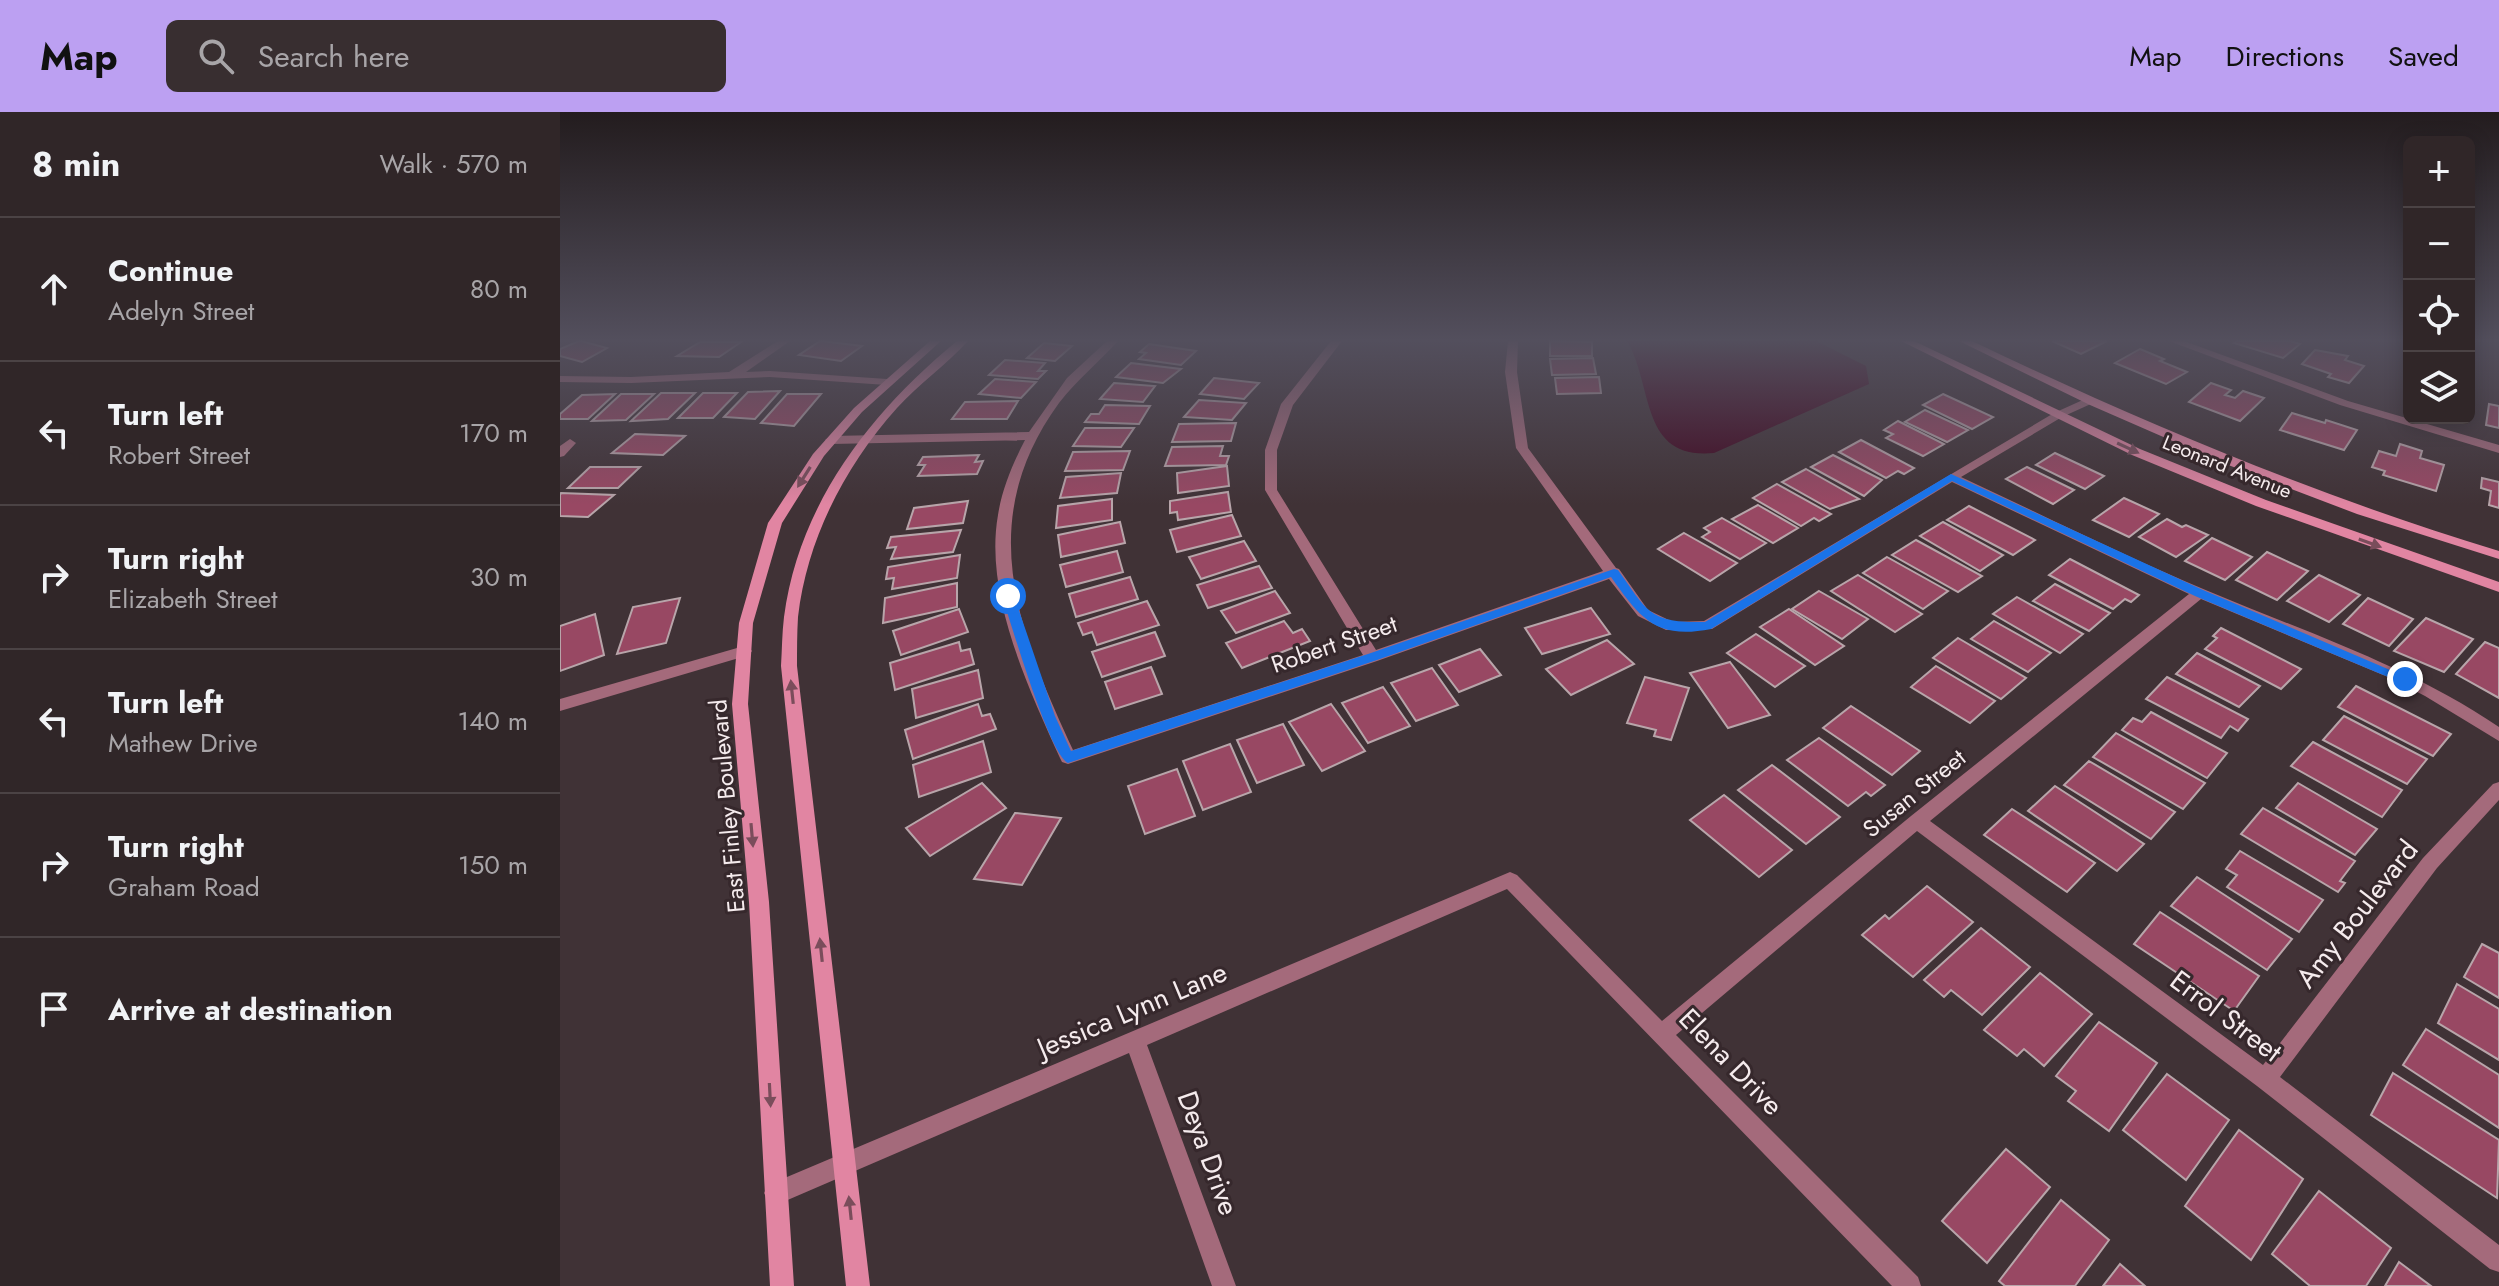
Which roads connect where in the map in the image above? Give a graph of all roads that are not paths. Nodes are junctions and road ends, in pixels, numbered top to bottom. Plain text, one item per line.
1 (874, 396) edge
2 (904, 396) edge
3 (1057, 396) edge
4 (1294, 396) edge
5 (1514, 396) edge
6 (2019, 396) edge
7 (2078, 396) edge
8 (2324, 396) edge
9 (2089, 401) junction
10 (2058, 415) junction
11 (1032, 436) junction
12 (831, 440) junction
13 (864, 440) junction
14 (2499, 449) edge
15 (1951, 477) junction
16 (2499, 555) edge
17 (1614, 572) junction
18 (2499, 587) edge
19 (2199, 593) junction
20 (744, 651) junction
21 (1372, 657) junction
22 (560, 705) edge
23 (2499, 735) edge
24 (2499, 789) edge
25 (1917, 821) junction
26 (1510, 880) joint
27 (1662, 1034) junction
28 (1135, 1040) junction
29 (2265, 1079) junction
30 (845, 1163) junction
31 (776, 1193) junction
32 (2499, 1260) edge
33 (782, 1286) edge
34 (858, 1286) edge
35 (1224, 1286) edge
36 (1909, 1286) edge

1 - 12 street, East Finley Boulevard
2 - 13 street
3 - 11 street
4 - 21 street
5 - 17 street
6 - 10 street, Leonard Avenue
7 - 9 street, Leonard Avenue
8 - 14 street
9 - 10 street
9 - 16 street, Leonard Avenue
10 - 15 street
10 -> 18 street, Leonard Avenue
11 - 13 street
11 - 21 street, Robert Street
12 - 13 street
12 -> 20 street, East Finley Boulevard
30 -> 13 street
15 - 17 street
15 - 19 street
17 - 21 street, Robert Street
19 - 23 street
19 - 25 street, Susan Street
20 - 22 street
20 -> 31 street, East Finley Boulevard
24 - 29 street, Amy Boulevard
25 - 27 street, Susan Street
25 - 29 street, Errol Street
26 - 27 street, Elena Drive
26 - 28 street, Jessica Lynn Lane
27 - 36 street, Elena Drive
28 - 30 street, Jessica Lynn Lane
28 - 35 street, Deya Drive
29 - 32 street, Errol Street
30 - 31 street, Jessica Lynn Lane
34 -> 30 street
31 - 33 street, East Finley Boulevard

